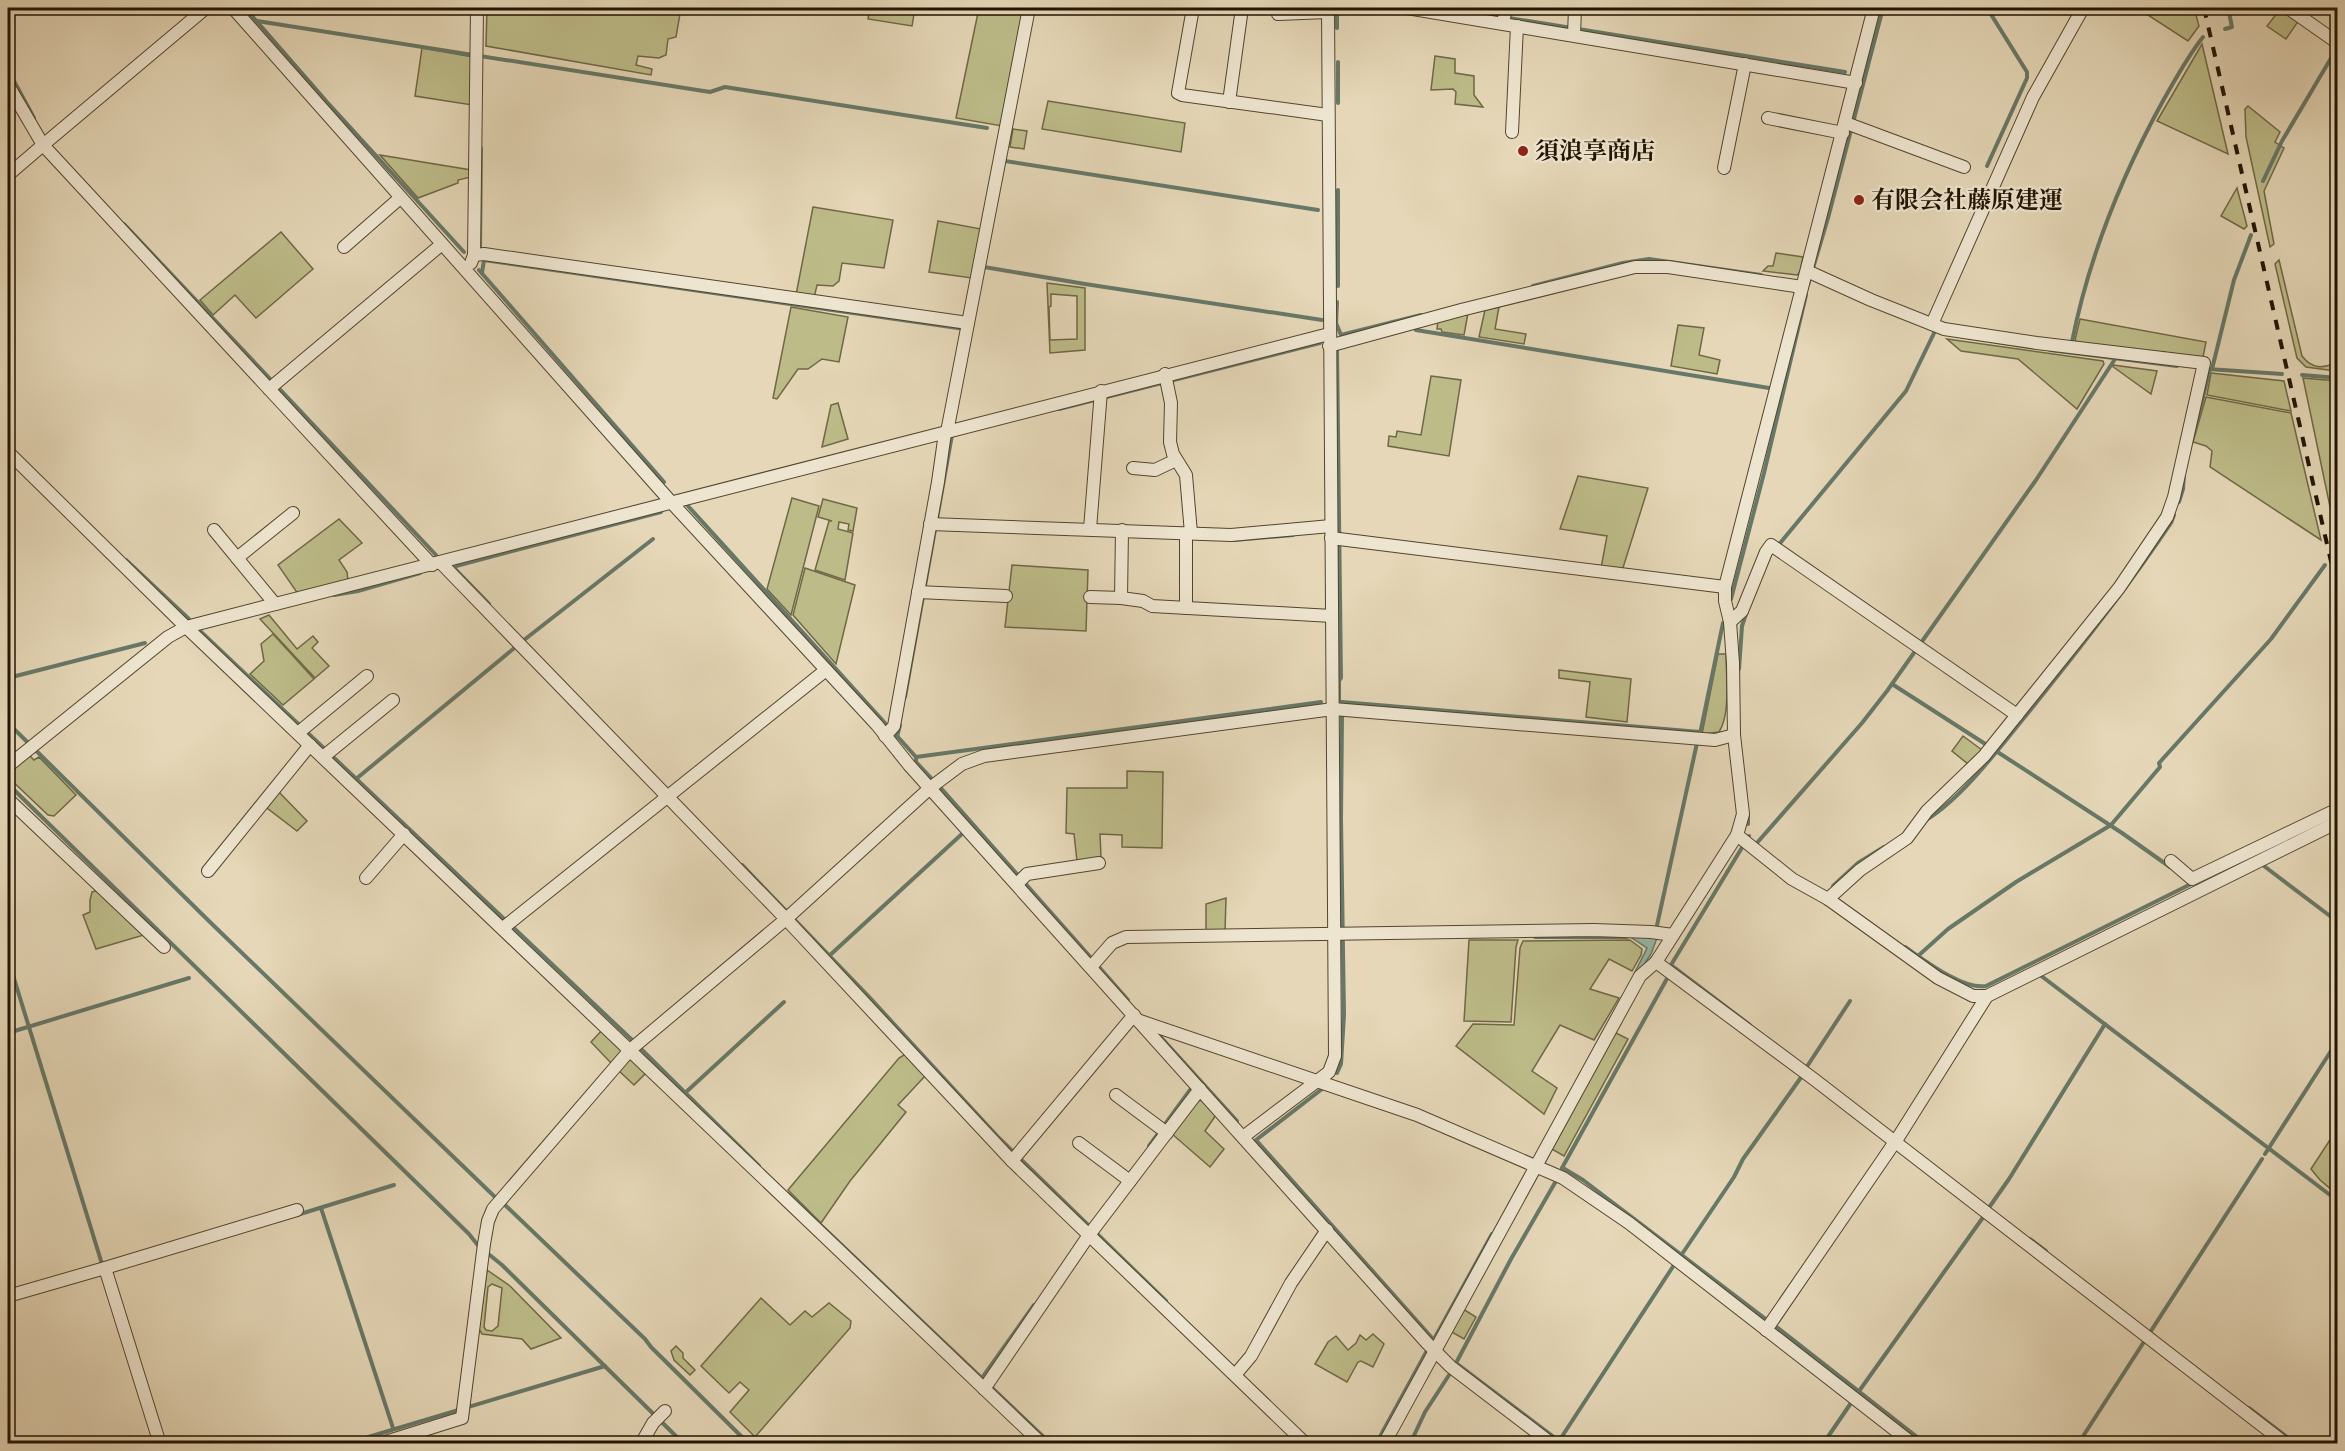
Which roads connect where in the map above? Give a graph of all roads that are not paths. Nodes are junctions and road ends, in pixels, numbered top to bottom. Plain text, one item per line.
1 (206, 8) edge
2 (233, 8) edge
3 (477, 8) edge
4 (1029, 8) edge
5 (1193, 8) edge
6 (1242, 8) edge
7 (1407, 8) edge
8 (1506, 8) edge
9 (1575, 8) edge
10 (1874, 8) edge
11 (2083, 8) edge
12 (2288, 8) edge
13 (1328, 10) edge
14 (1278, 14) dead end
15 (1503, 23) junction
16 (1517, 26) junction
17 (1574, 30) junction
18 (2337, 40) edge
19 (1745, 64) junction
20 (1856, 83) junction
21 (8, 85) edge
22 (1229, 102) junction
23 (1328, 115) junction
24 (1768, 118) dead end
25 (1844, 128) junction
26 (1512, 132) dead end
27 (43, 145) junction
28 (1964, 167) dead end
29 (1724, 168) dead end
30 (8, 175) edge
31 (400, 198) junction
32 (442, 244) junction
33 (344, 247) dead end
34 (479, 255) junction
35 (467, 272) junction
36 (1807, 278) junction
37 (1932, 324) junction
38 (967, 328) junction
39 (1329, 340) junction
40 (1166, 380) junction
41 (273, 386) junction
42 (1101, 396) junction
43 (946, 432) junction
44 (8, 452) edge
45 (1176, 460) junction
46 (1133, 468) dead end
47 (671, 502) junction
48 (293, 513) dead end
49 (934, 524) junction
50 (1090, 529) junction
51 (214, 530) dead end
52 (1122, 534) junction
53 (1335, 535) junction
54 (1187, 536) junction
55 (237, 558) junction
56 (437, 564) junction
57 (1725, 587) junction
58 (918, 592) junction
59 (1006, 596) dead end
60 (1090, 597) dead end
61 (1121, 598) junction
62 (275, 604) junction
63 (1186, 608) junction
64 (1332, 616) junction
65 (1730, 622) junction
66 (186, 627) junction
67 (826, 670) junction
68 (367, 676) dead end
69 (393, 700) dead end
70 (1333, 709) junction
71 (2017, 715) junction
72 (298, 733) junction
73 (1734, 735) junction
74 (885, 736) junction
75 (310, 745) junction
76 (323, 757) junction
77 (8, 766) edge
78 (930, 788) junction
79 (670, 797) junction
80 (8, 799) edge
81 (2337, 808) edge
82 (2337, 822) edge
83 (404, 834) junction
84 (2298, 834) junction
85 (1743, 840) junction
86 (2171, 861) dead end
87 (1099, 863) dead end
88 (208, 872) dead end
89 (366, 878) dead end
90 (2198, 882) junction
91 (1017, 884) junction
92 (1828, 899) junction
93 (789, 916) junction
94 (507, 925) junction
95 (1340, 934) junction
96 (1673, 935) junction
97 (164, 947) dead end
98 (1091, 967) junction
99 (1665, 968) junction
100 (1987, 996) junction
101 (1136, 1018) junction
102 (634, 1047) junction
103 (1318, 1081) junction
104 (1200, 1089) junction
105 (1116, 1095) dead end
106 (1167, 1132) junction
107 (1243, 1137) junction
108 (1897, 1139) junction
109 (1079, 1143) dead end
110 (1015, 1157) junction
111 (1536, 1167) junction
112 (1130, 1181) junction
113 (297, 1210) dead end
114 (1327, 1230) junction
115 (1089, 1231) junction
116 (105, 1268) junction
117 (8, 1296) edge
118 (1766, 1330) junction
119 (1431, 1348) junction
120 (1235, 1375) junction
121 (987, 1385) junction
122 (660, 1416) dead end
123 (160, 1443) edge
124 (379, 1443) edge
125 (641, 1443) edge
126 (1042, 1443) edge
127 (1306, 1443) edge
128 (1384, 1443) edge
129 (1552, 1443) edge
130 (1913, 1443) edge
131 (2286, 1443) edge

1 - 27 street
2 - 31 street
3 - 34 street
4 - 38 street
5 - 22 street
6 - 22 street
7 - 15 street
8 - 15 street
9 - 17 street
10 - 20 street
11 - 37 street
12 - 18 street
13 - 14 street
13 - 23 street
15 - 16 street
16 - 17 street
16 - 26 street
17 - 19 street
19 - 20 street
19 - 29 street
20 - 25 street
21 - 27 street
22 - 23 street
23 - 39 street
24 - 25 street
25 - 28 street
25 - 36 street
27 - 30 street
27 - 41 street
31 - 32 street
31 - 33 street
32 - 35 street
32 - 41 street
34 - 35 street
34 - 38 street
35 - 47 street
36 - 37 street
36 - 39 street
36 - 57 street
37 - 71 street
38 - 43 street
39 - 40 street
39 - 53 street
40 - 42 street
40 - 45 street
41 - 56 street
42 - 43 street
42 - 50 street
43 - 47 street
43 - 49 street
44 - 66 street
45 - 46 street
45 - 54 street
47 - 56 street
47 - 67 street
48 - 55 street
49 - 50 street
49 - 58 street
50 - 52 street
51 - 55 street
52 - 54 street
52 - 61 street
53 - 54 street
53 - 57 street
53 - 64 street
54 - 63 street
55 - 62 street
56 - 62 street
56 - 79 street
57 - 65 street
58 - 59 street
58 - 74 street
60 - 61 street
61 - 63 street
62 - 66 street
63 - 64 street
64 - 70 street
65 - 71 street
65 - 73 street
66 - 72 street
66 - 77 street
67 - 74 street
67 - 79 street
68 - 72 street
69 - 76 street
70 - 73 street
70 - 78 street
70 - 95 street
71 - 92 street
72 - 75 street
73 - 85 street
74 - 78 street
75 - 76 street
75 - 88 street
76 - 83 street
78 - 91 street
78 - 93 street
79 - 93 street
79 - 94 street
80 - 97 street
81 - 84 street
82 - 84 street
83 - 89 street
83 - 94 street
84 - 90 street
85 - 92 street
85 - 96 street
86 - 90 street
87 - 91 street
90 - 100 street
91 - 98 street
92 - 100 street
93 - 102 street
93 - 110 street
94 - 102 street
95 - 96 street
95 - 98 street
95 - 103 street
96 - 99 street
98 - 101 street
99 - 108 street
99 - 111 street
100 - 108 street
101 - 103 street
101 - 104 street
101 - 110 street
102 - 121 street
102 - 124 street
103 - 107 street
103 - 111 street
104 - 106 street
104 - 107 street
105 - 106 street
106 - 112 street
107 - 114 street
108 - 118 street
108 - 131 street
109 - 112 street
110 - 115 street
111 - 118 street
111 - 119 street
112 - 115 street
113 - 116 street
114 - 119 street
114 - 120 street
115 - 120 street
115 - 121 street
116 - 117 street
116 - 123 street
118 - 130 street
119 - 128 street
119 - 129 street
120 - 127 street
121 - 126 street
122 - 125 street

